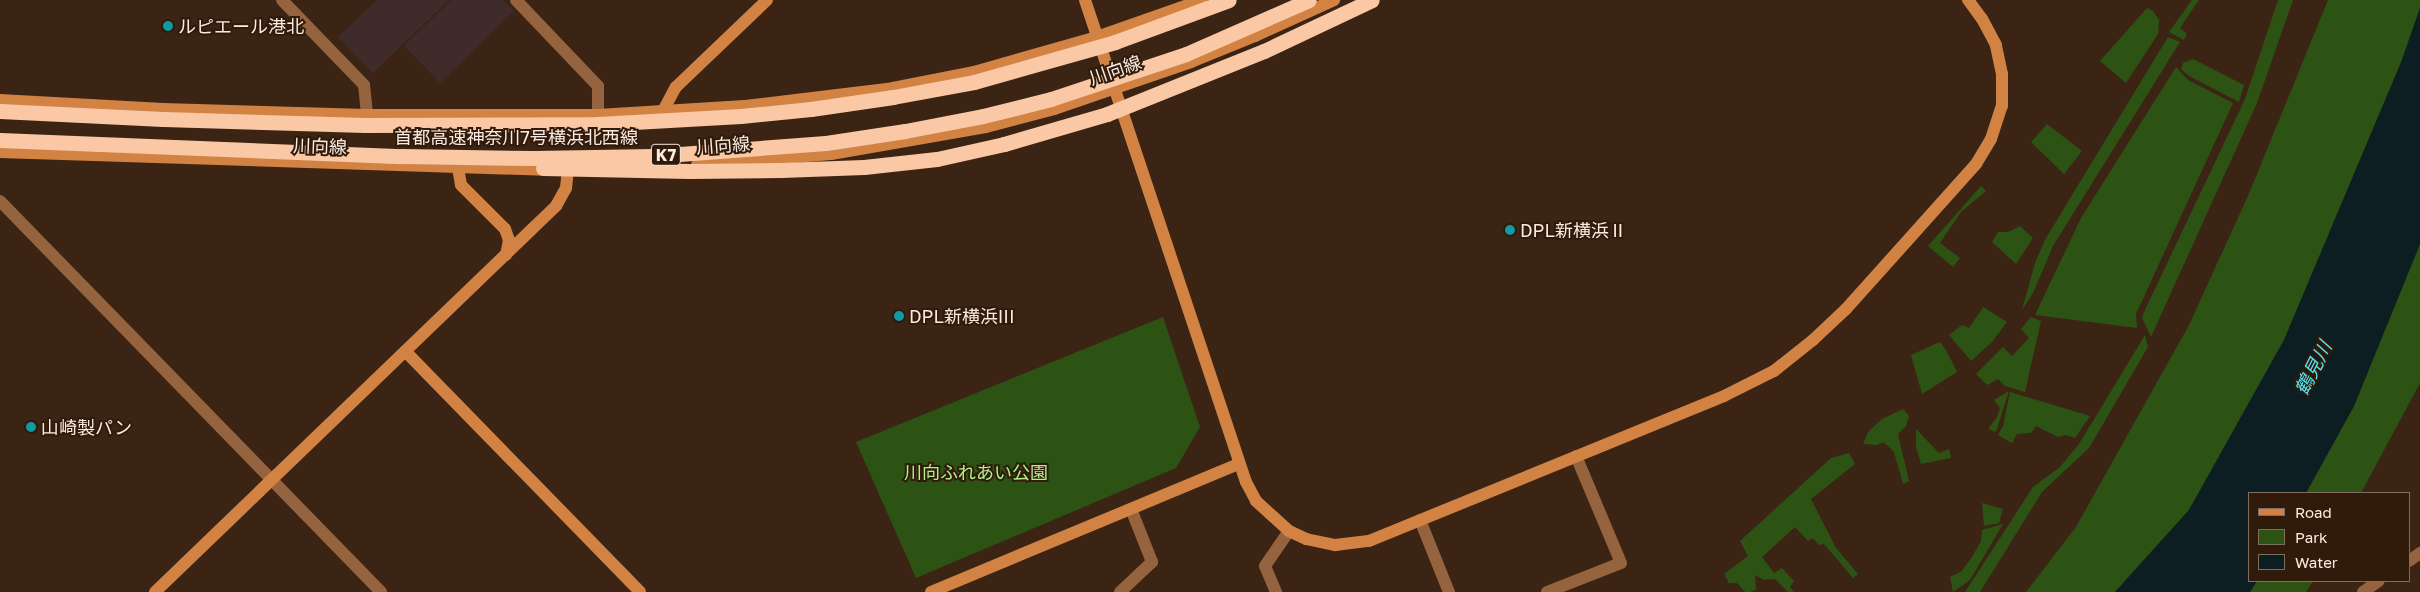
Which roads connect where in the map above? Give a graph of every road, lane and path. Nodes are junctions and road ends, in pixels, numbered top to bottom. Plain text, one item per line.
1 (282, 0) edge
2 (516, 0) edge
3 (1085, 0) edge
4 (1202, 0) edge
5 (1229, 0) edge
6 (1309, 0) edge
7 (1334, 0) edge
8 (1372, 0) edge
9 (1968, 0) edge
10 (759, 3) edge
11 (1097, 37) junction
12 (685, 78) junction
13 (1114, 89) junction
14 (0, 100) edge
15 (682, 110) junction
16 (0, 111) edge
17 (663, 111) junction
18 (598, 114) junction
19 (367, 115) junction
20 (0, 140) edge
21 (0, 152) edge
22 (402, 156) junction
23 (458, 168) junction
24 (568, 170) junction
25 (0, 200) edge
26 (506, 255) junction
27 (406, 352) junction
28 (1576, 456) junction
29 (1238, 464) junction
30 (271, 479) junction
31 (1131, 509) junction
32 (1420, 520) junction
33 (1289, 531) junction
34 (2378, 582) edge
35 (155, 592) edge
36 (380, 592) edge
37 (640, 592) edge
38 (931, 592) edge
39 (1120, 592) edge
40 (1276, 592) edge
41 (1450, 592) edge
42 (1547, 592) edge
43 (2363, 592) edge

1 - 19 street
2 - 18 street
3 - 11 street
4 - 11 street, 川向線
5 - 16 highway, 首都高速神奈川7号横浜北西線 / K7, bridge
6 - 22 highway, 首都高速神奈川7号横浜北西線 / K7, bridge
7 - 13 street, 川向線
8 - 22 highway, bridge
9 - 28 street
10 - 12 street
11 - 13 street
11 - 15 street, 川向線
12 - 15 street
12 - 17 street
13 - 24 street, 川向線
13 - 29 street
14 - 19 street, 川向線
15 - 17 street, 川向線
17 - 18 street, 川向線
18 - 19 street, 川向線
20 - 22 highway, 首都高速神奈川7号横浜北西線 / K7, bridge
21 - 23 street, 川向線
23 - 24 street, 川向線
23 - 26 street
24 - 26 street
25 - 30 street
26 - 27 street
27 - 30 street
27 - 37 street
28 - 32 street
28 - 42 street
29 - 31 street
29 - 33 street
30 - 35 street
30 - 36 street
31 - 38 street
31 - 39 street
32 - 33 street
32 - 41 street
33 - 40 street
34 - 43 street

